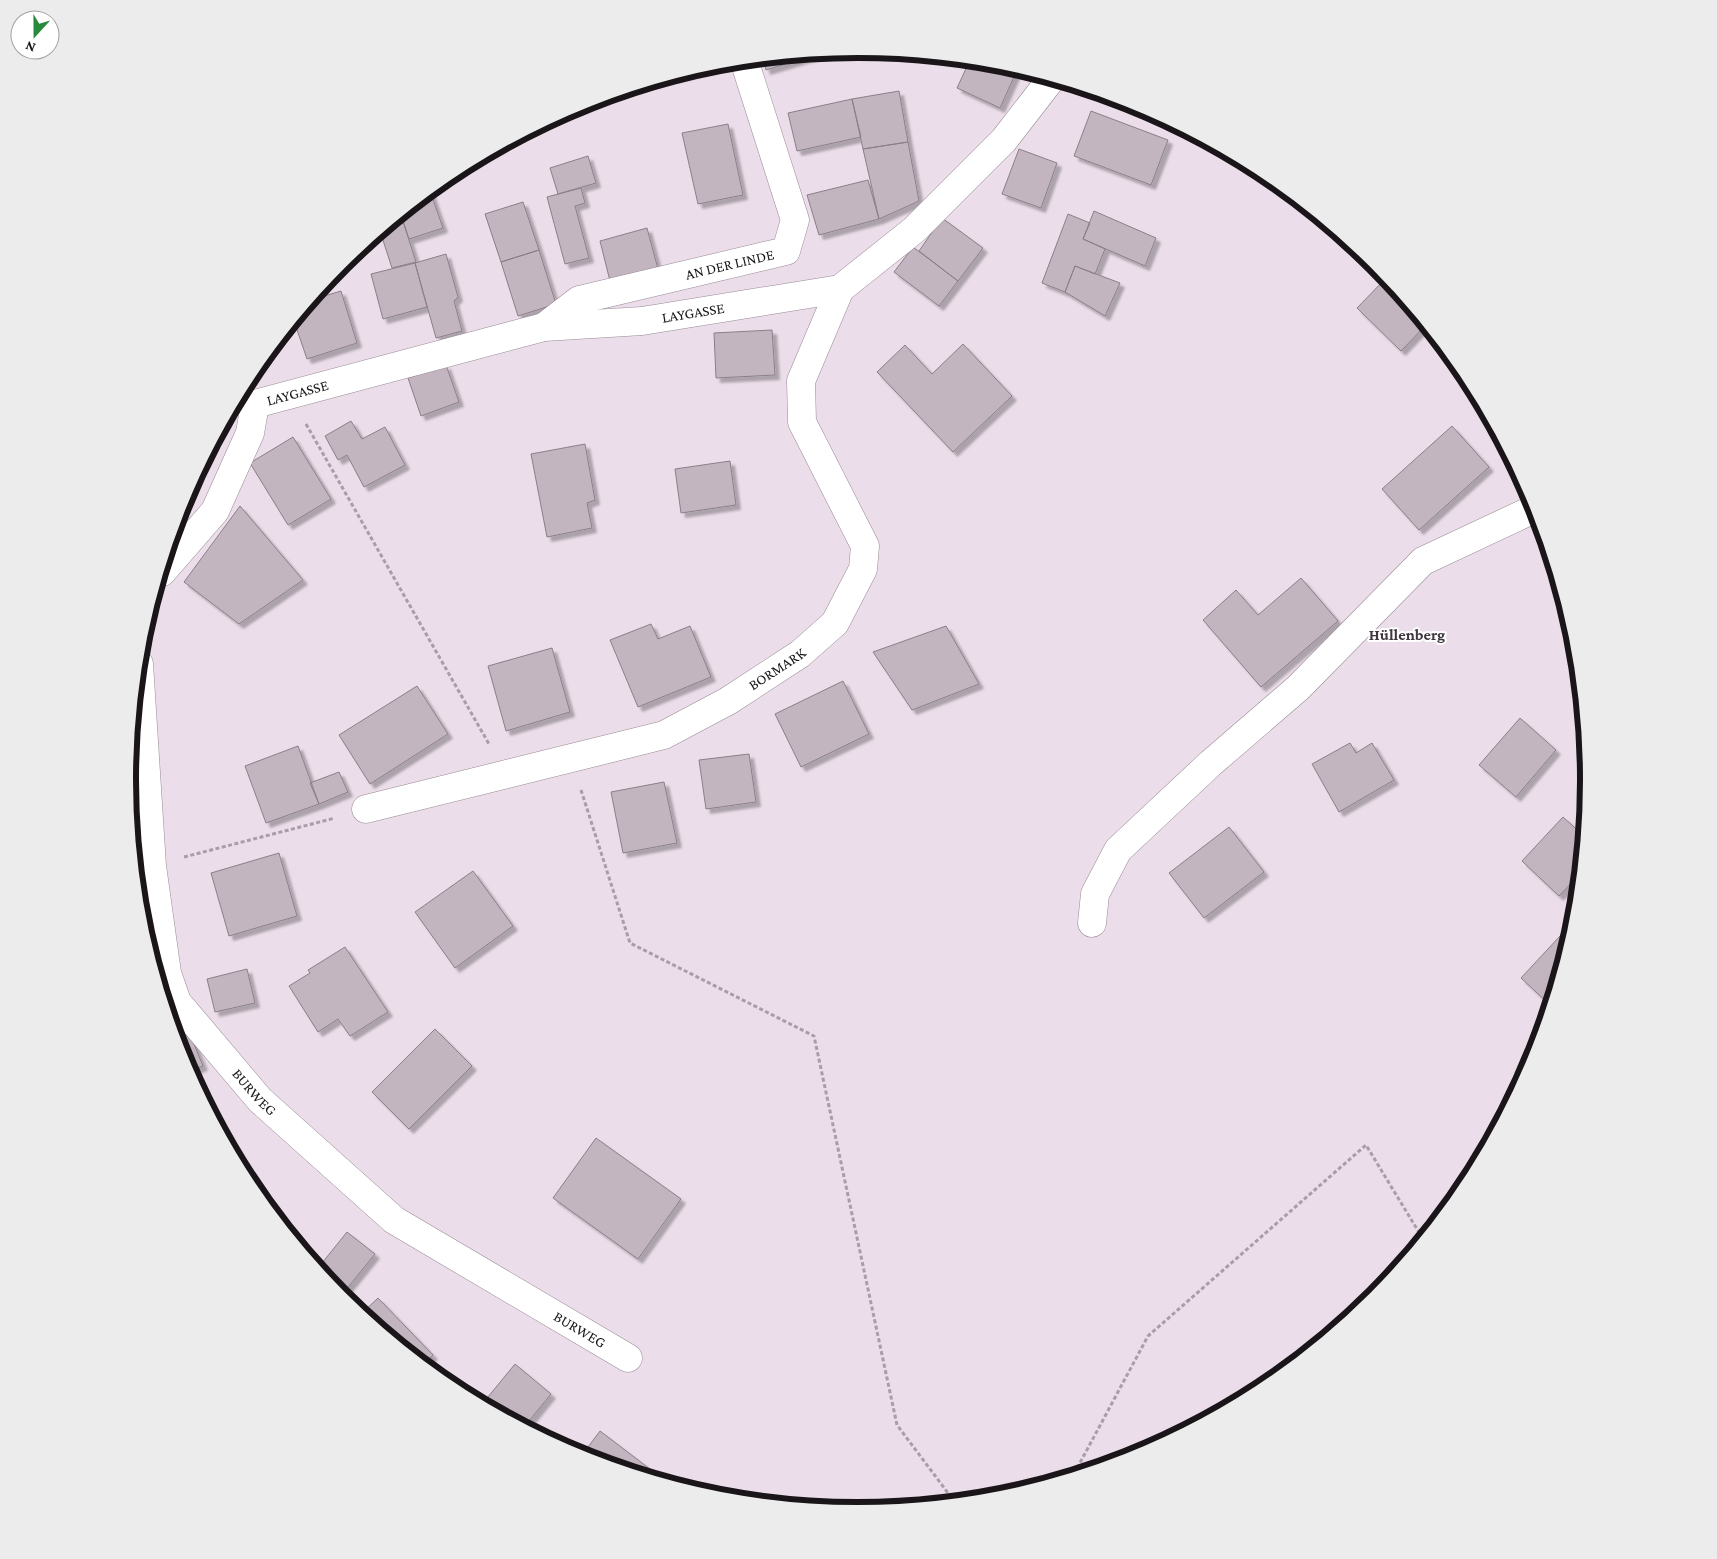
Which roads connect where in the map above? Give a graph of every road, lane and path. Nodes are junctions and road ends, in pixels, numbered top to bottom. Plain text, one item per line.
1 (746, 67) edge
2 (1048, 83) edge
3 (840, 290) junction
4 (544, 327) junction
5 (292, 394) junction
6 (248, 397) edge
7 (1529, 511) edge
8 (170, 562) edge
9 (141, 701) edge
10 (571, 759) junction
11 (506, 773) junction
12 (366, 809) joint
13 (152, 866) junction
14 (1092, 923) dead end
15 (162, 968) edge
16 (164, 976) edge
17 (1419, 1233) edge
18 (628, 1358) dead end
19 (1078, 1467) edge
20 (950, 1495) edge

1 - 4 street, AN DER LINDE
2 - 3 street
3 - 4 street, LAYGASSE
3 - 10 street, BORMARK
4 - 5 street, LAYGASSE
5 - 6 street, LAYGASSE
5 - 11 path
6 - 8 street
7 - 14 street
9 - 13 street, BURWEG
10 - 11 street, BORMARK
10 - 20 path
11 - 12 street, BORMARK
12 - 13 path
13 - 15 street, BURWEG
16 - 18 street, BURWEG
17 - 19 path

